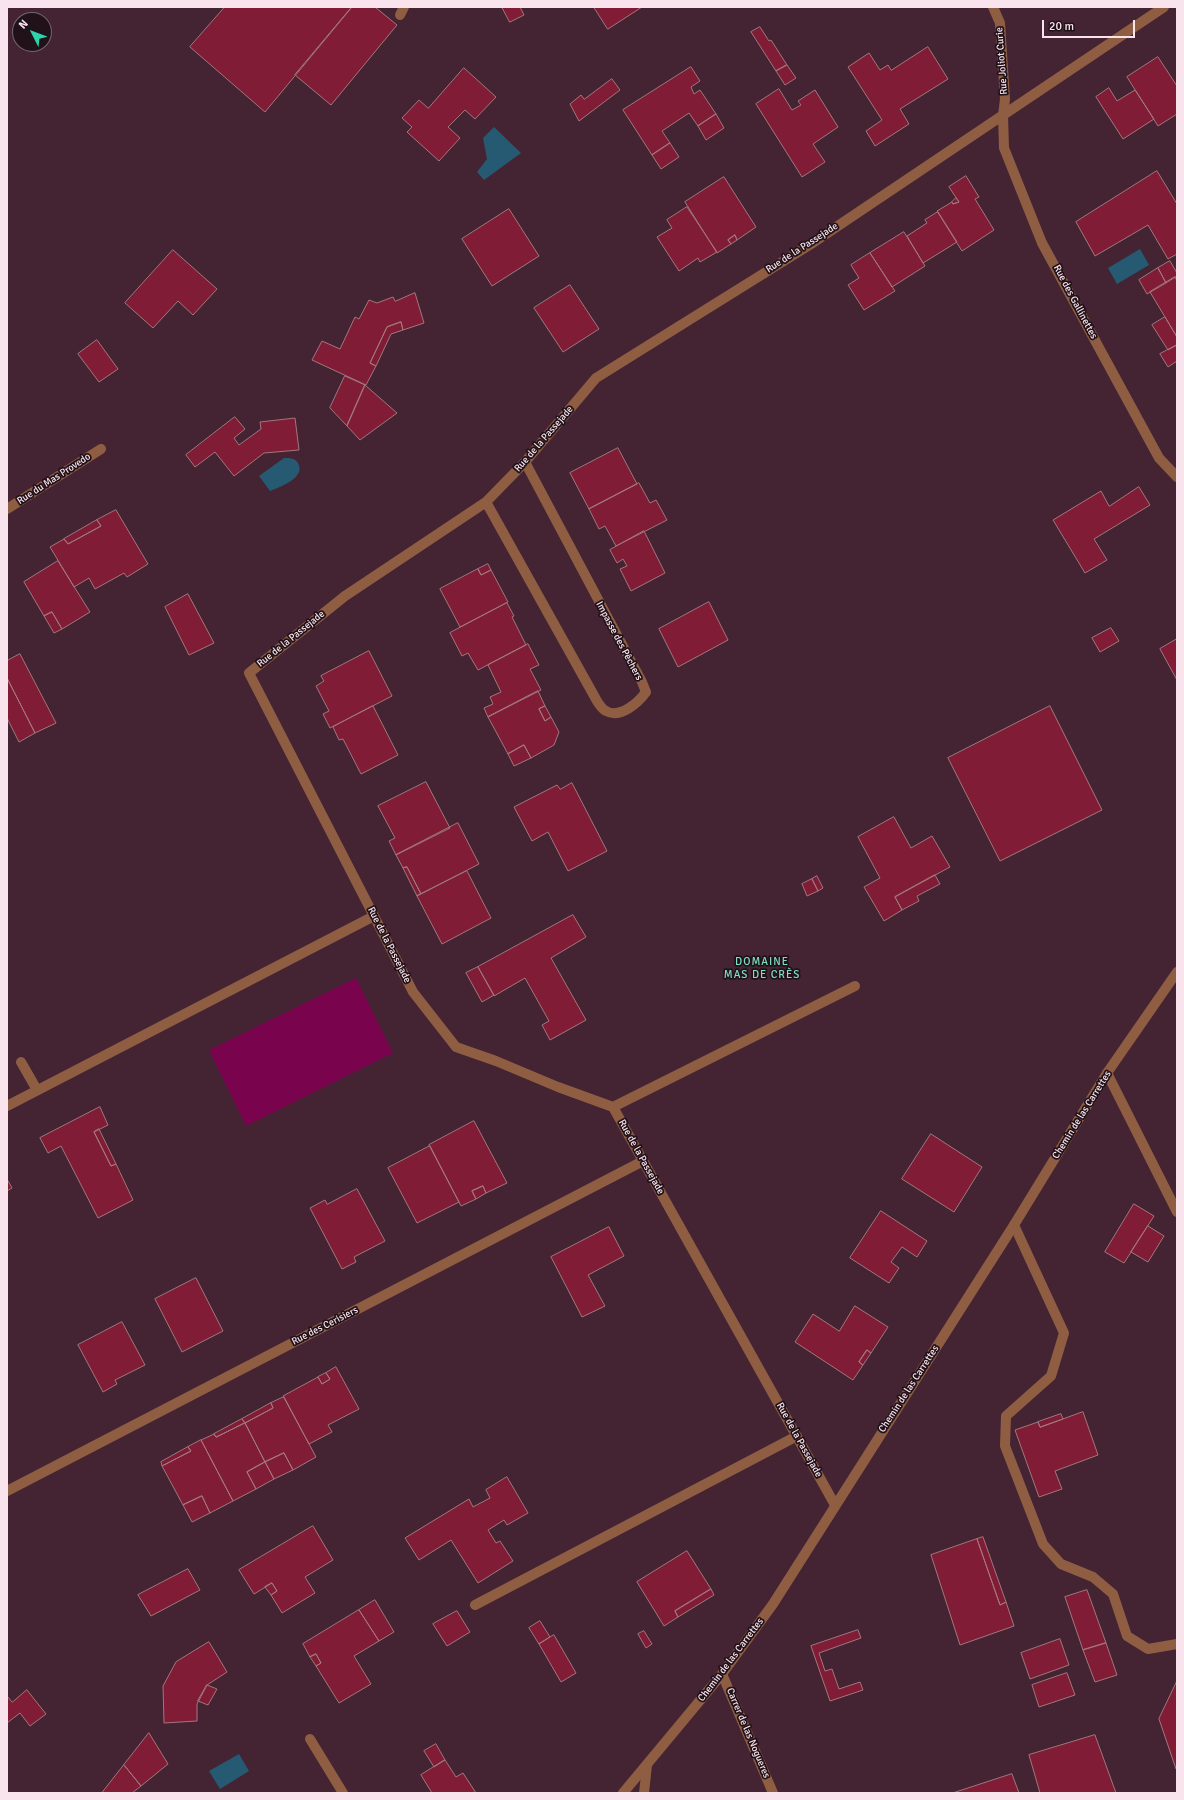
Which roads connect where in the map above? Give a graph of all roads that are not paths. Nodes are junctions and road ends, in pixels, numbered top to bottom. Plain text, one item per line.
1 (993, 7) edge
2 (1164, 7) edge
3 (1003, 115) junction
4 (101, 449) dead end
5 (525, 462) junction
6 (1177, 477) edge
7 (486, 502) junction
8 (7, 510) edge
9 (374, 916) junction
10 (1177, 972) edge
11 (855, 986) dead end
12 (21, 1062) dead end
13 (1107, 1074) junction
14 (37, 1090) junction
15 (7, 1106) edge
16 (613, 1107) junction
17 (643, 1161) junction
18 (1177, 1212) edge
19 (1014, 1225) junction
20 (797, 1436) junction
21 (7, 1492) edge
22 (835, 1505) junction
23 (475, 1605) dead end
24 (1177, 1644) edge
25 (722, 1674) junction
26 (310, 1739) dead end
27 (647, 1765) junction
28 (344, 1793) edge
29 (623, 1793) edge
30 (644, 1793) edge
31 (773, 1793) edge

1 - 3 street, Rue Joliot Curie
2 - 3 street, Rue de la Passejade
3 - 5 street, Rue de la Passejade
3 - 6 street, Rue des Gallinettes
4 - 8 street, Rue du Mas Provedo
5 - 7 street, Rue de la Passejade
5 - 7 street, Impasse des Pêchers
7 - 9 street, Rue de la Passejade
9 - 14 street
9 - 16 street, Rue de la Passejade
10 - 13 street, Chemin de las Carrettes
11 - 16 street
12 - 14 street
13 - 18 street
13 - 19 street, Chemin de las Carrettes
14 - 15 street
16 - 17 street, Rue de la Passejade
17 - 20 street, Rue de la Passejade
17 - 21 street, Rue des Cerisiers
19 - 22 street, Chemin de las Carrettes
19 - 24 street
20 - 22 street, Rue de la Passejade
20 - 23 street
22 - 25 street, Chemin de las Carrettes
25 - 27 street, Chemin de las Carrettes
25 - 31 street, Carrer de las Nogueres
26 - 28 street
27 - 29 street, Chemin de las Carrettes
27 - 30 street

